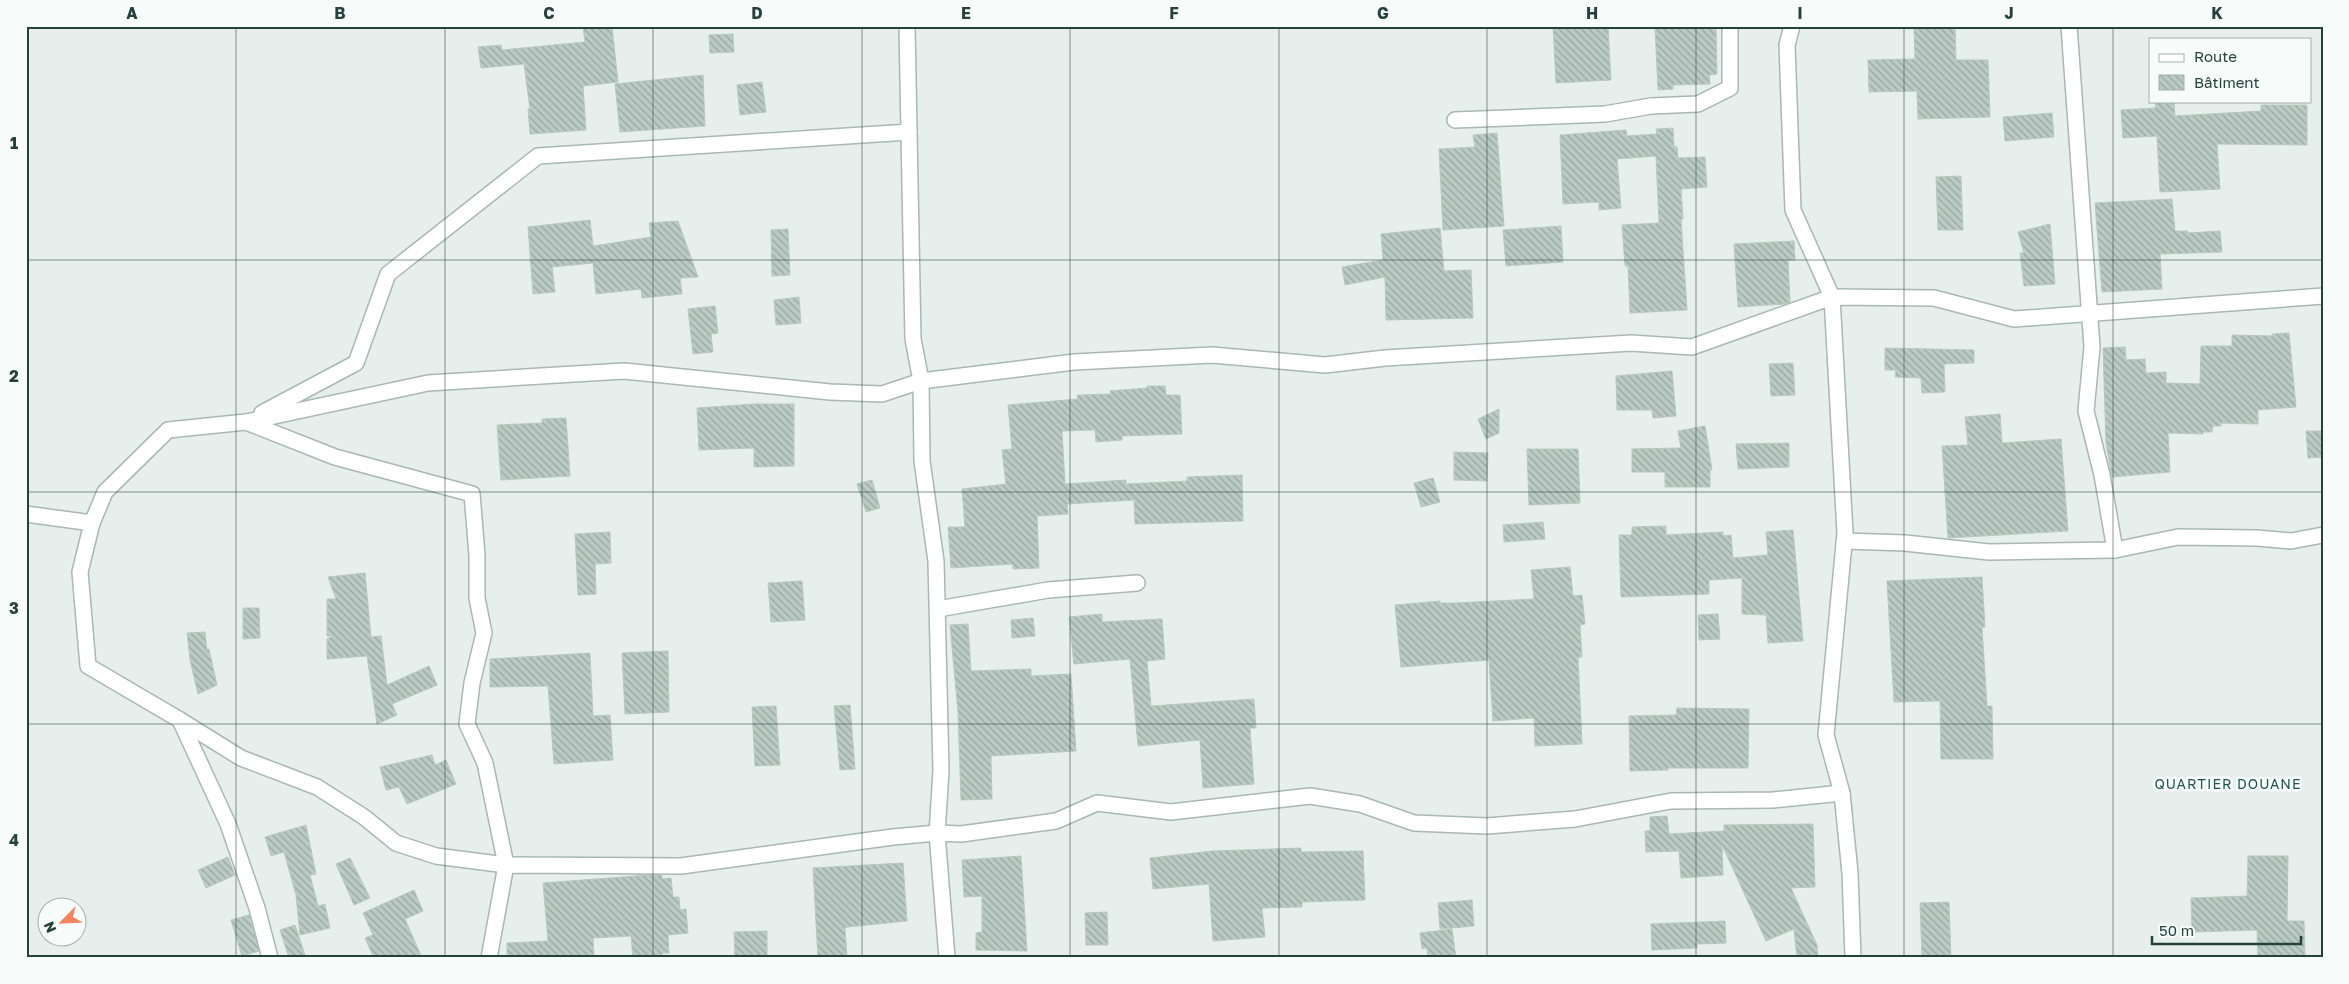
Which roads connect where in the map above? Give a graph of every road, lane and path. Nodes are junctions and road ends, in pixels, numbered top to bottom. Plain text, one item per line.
1 (907, 26) edge
2 (1730, 26) edge
3 (1792, 26) edge
4 (2068, 26) edge
5 (1454, 120) dead end
6 (909, 132) junction
7 (2323, 296) edge
8 (1832, 297) junction
9 (2091, 313) junction
10 (921, 381) junction
11 (246, 422) junction
12 (26, 514) edge
13 (92, 523) junction
14 (2323, 535) edge
15 (1844, 541) junction
16 (2115, 550) junction
17 (1137, 584) dead end
18 (938, 609) junction
19 (180, 720) junction
20 (1842, 793) junction
21 (937, 833) junction
22 (506, 865) junction
23 (270, 958) edge
24 (489, 958) edge
25 (946, 958) edge
26 (1853, 958) edge

1 - 6 street
2 - 5 street
3 - 8 street
4 - 9 street
6 - 10 street
6 - 11 street
7 - 9 street
8 - 9 street
8 - 10 street
8 - 15 street
9 - 16 street
10 - 11 street
10 - 18 street
11 - 13 street
11 - 22 street
12 - 13 street
13 - 19 street
14 - 16 street
15 - 16 street
15 - 20 street
17 - 18 street
18 - 21 street
19 - 22 street
19 - 23 street
20 - 21 street
20 - 26 street
21 - 22 street
21 - 25 street
22 - 24 street

